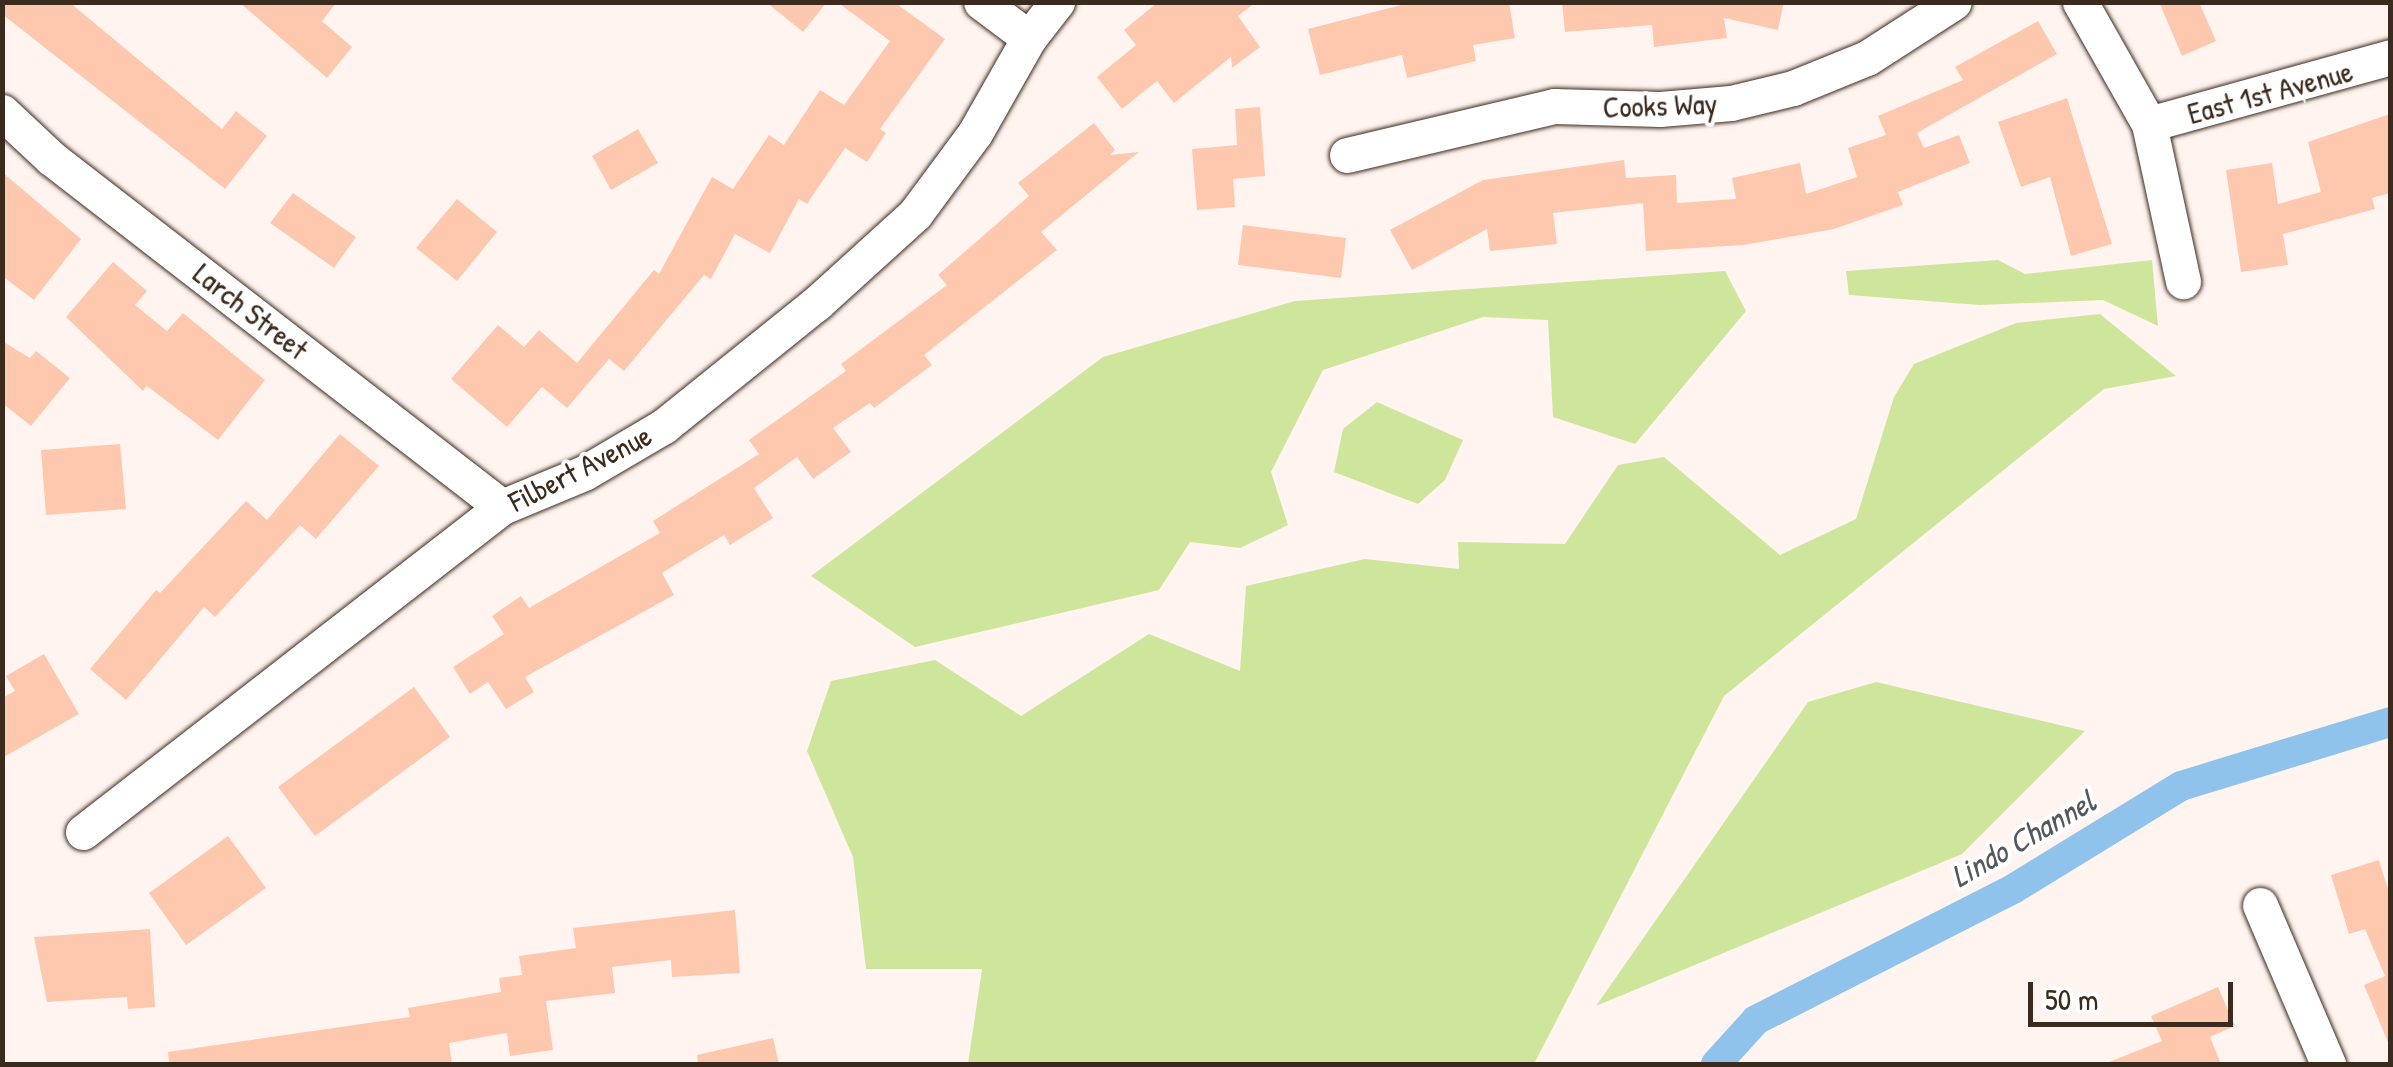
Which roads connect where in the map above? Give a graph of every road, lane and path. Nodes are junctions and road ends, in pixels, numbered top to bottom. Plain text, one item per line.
1 (982, 2) edge
2 (1057, 2) edge
3 (1954, 2) edge
4 (2080, 2) edge
5 (1028, 38) junction
6 (2390, 57) edge
7 (2, 112) edge
8 (2149, 124) junction
9 (1347, 155) dead end
10 (2183, 281) dead end
11 (502, 507) junction
12 (82, 832) dead end
13 (2260, 904) dead end
14 (2327, 1064) edge

1 - 5 street
2 - 5 street, Filbert Avenue
3 - 9 street, Cooks Way
4 - 8 street
5 - 11 street, Filbert Avenue
6 - 8 street, East 1st Avenue
7 - 11 street, Larch Street
8 - 10 street
11 - 12 street, Filbert Avenue
13 - 14 street

